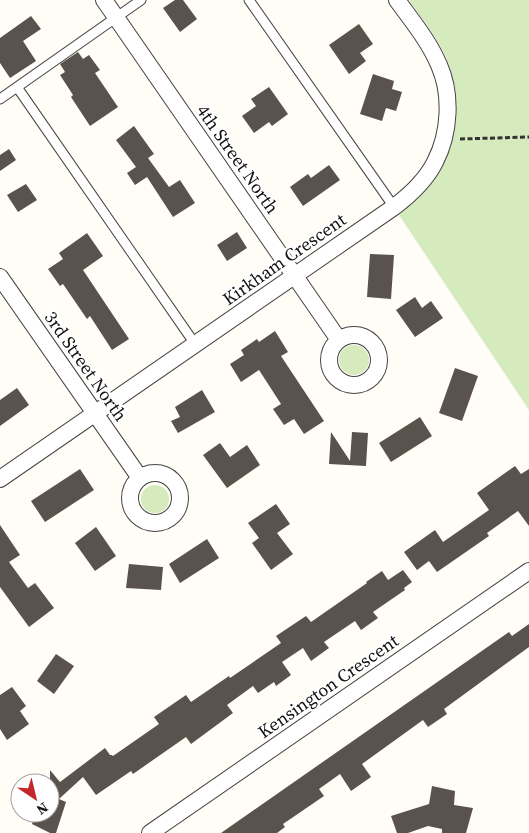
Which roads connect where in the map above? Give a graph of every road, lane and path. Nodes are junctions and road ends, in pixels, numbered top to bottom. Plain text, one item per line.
1 (104, 0) edge
2 (141, 0) edge
3 (249, 0) edge
4 (397, 0) edge
5 (116, 17) junction
6 (17, 88) junction
7 (0, 99) edge
8 (529, 137) edge
9 (443, 139) junction
10 (394, 208) junction
11 (295, 276) junction
12 (0, 277) edge
13 (339, 340) dead end
14 (195, 344) junction
15 (95, 414) junction
16 (140, 478) dead end
17 (0, 479) edge
18 (529, 571) edge
19 (150, 833) edge

1 - 5 street, 4th Street North
2 - 5 lane
3 - 10 lane
4 - 9 street, Kirkham Crescent
5 - 6 lane
5 - 11 street, 4th Street North
6 - 7 lane
6 - 14 lane
8 - 9 path
9 - 10 street, Kirkham Crescent
10 - 11 street, Kirkham Crescent
11 - 13 street, 4th Street North
11 - 14 street, Kirkham Crescent
12 - 15 street, 3rd Street North
14 - 15 street, Kirkham Crescent
15 - 16 street, 3rd Street North
15 - 17 street, Kirkham Crescent
18 - 19 street, Kensington Crescent

